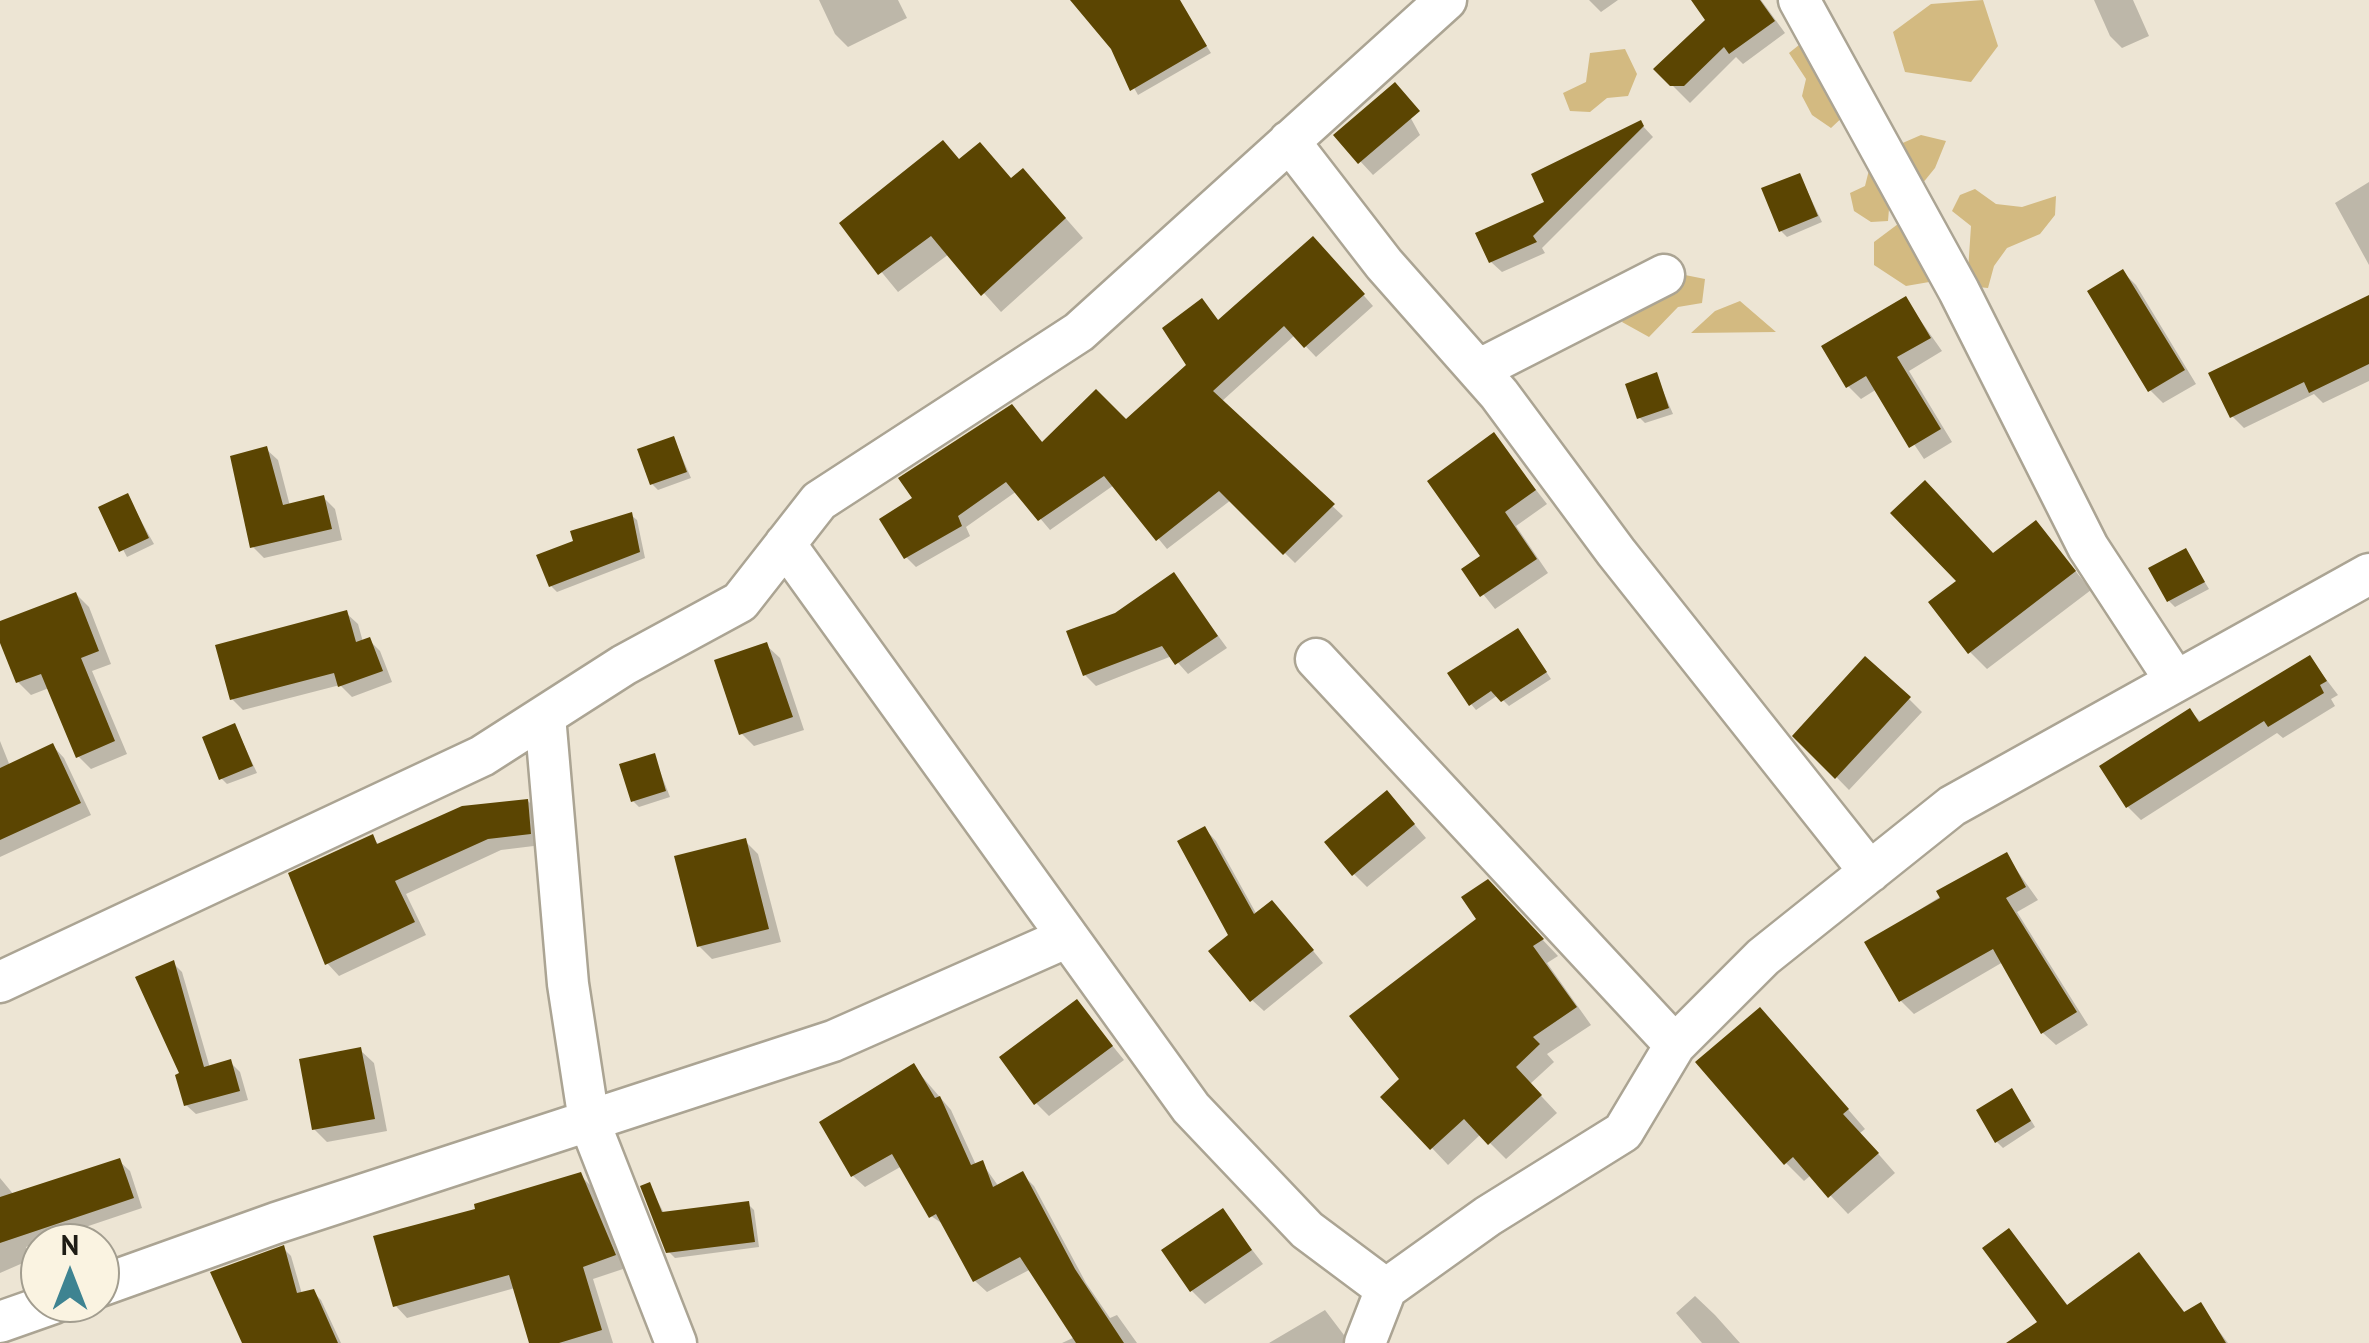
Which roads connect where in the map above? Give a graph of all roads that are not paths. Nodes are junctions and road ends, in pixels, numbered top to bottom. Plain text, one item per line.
1 (1446, 0) edge
2 (1799, 0) edge
3 (1290, 141) junction
4 (1664, 275) dead end
5 (1478, 370) junction
6 (785, 544) junction
7 (2369, 574) edge
8 (1316, 660) dead end
9 (2175, 680) junction
10 (545, 716) junction
11 (1870, 872) junction
12 (1068, 937) junction
13 (0, 982) edge
14 (1675, 1045) junction
15 (589, 1121) junction
16 (120, 1279) edge
17 (1386, 1289) junction
18 (676, 1343) edge
19 (1366, 1343) edge

1 - 3 street
2 - 9 street
3 - 5 street
3 - 6 street
4 - 5 street
5 - 11 street
6 - 10 street
6 - 12 street
7 - 9 street
8 - 14 street
9 - 11 street
10 - 13 street
10 - 15 street
11 - 14 street
12 - 15 street
12 - 17 street
14 - 17 street
15 - 16 street
15 - 18 street
17 - 19 street

